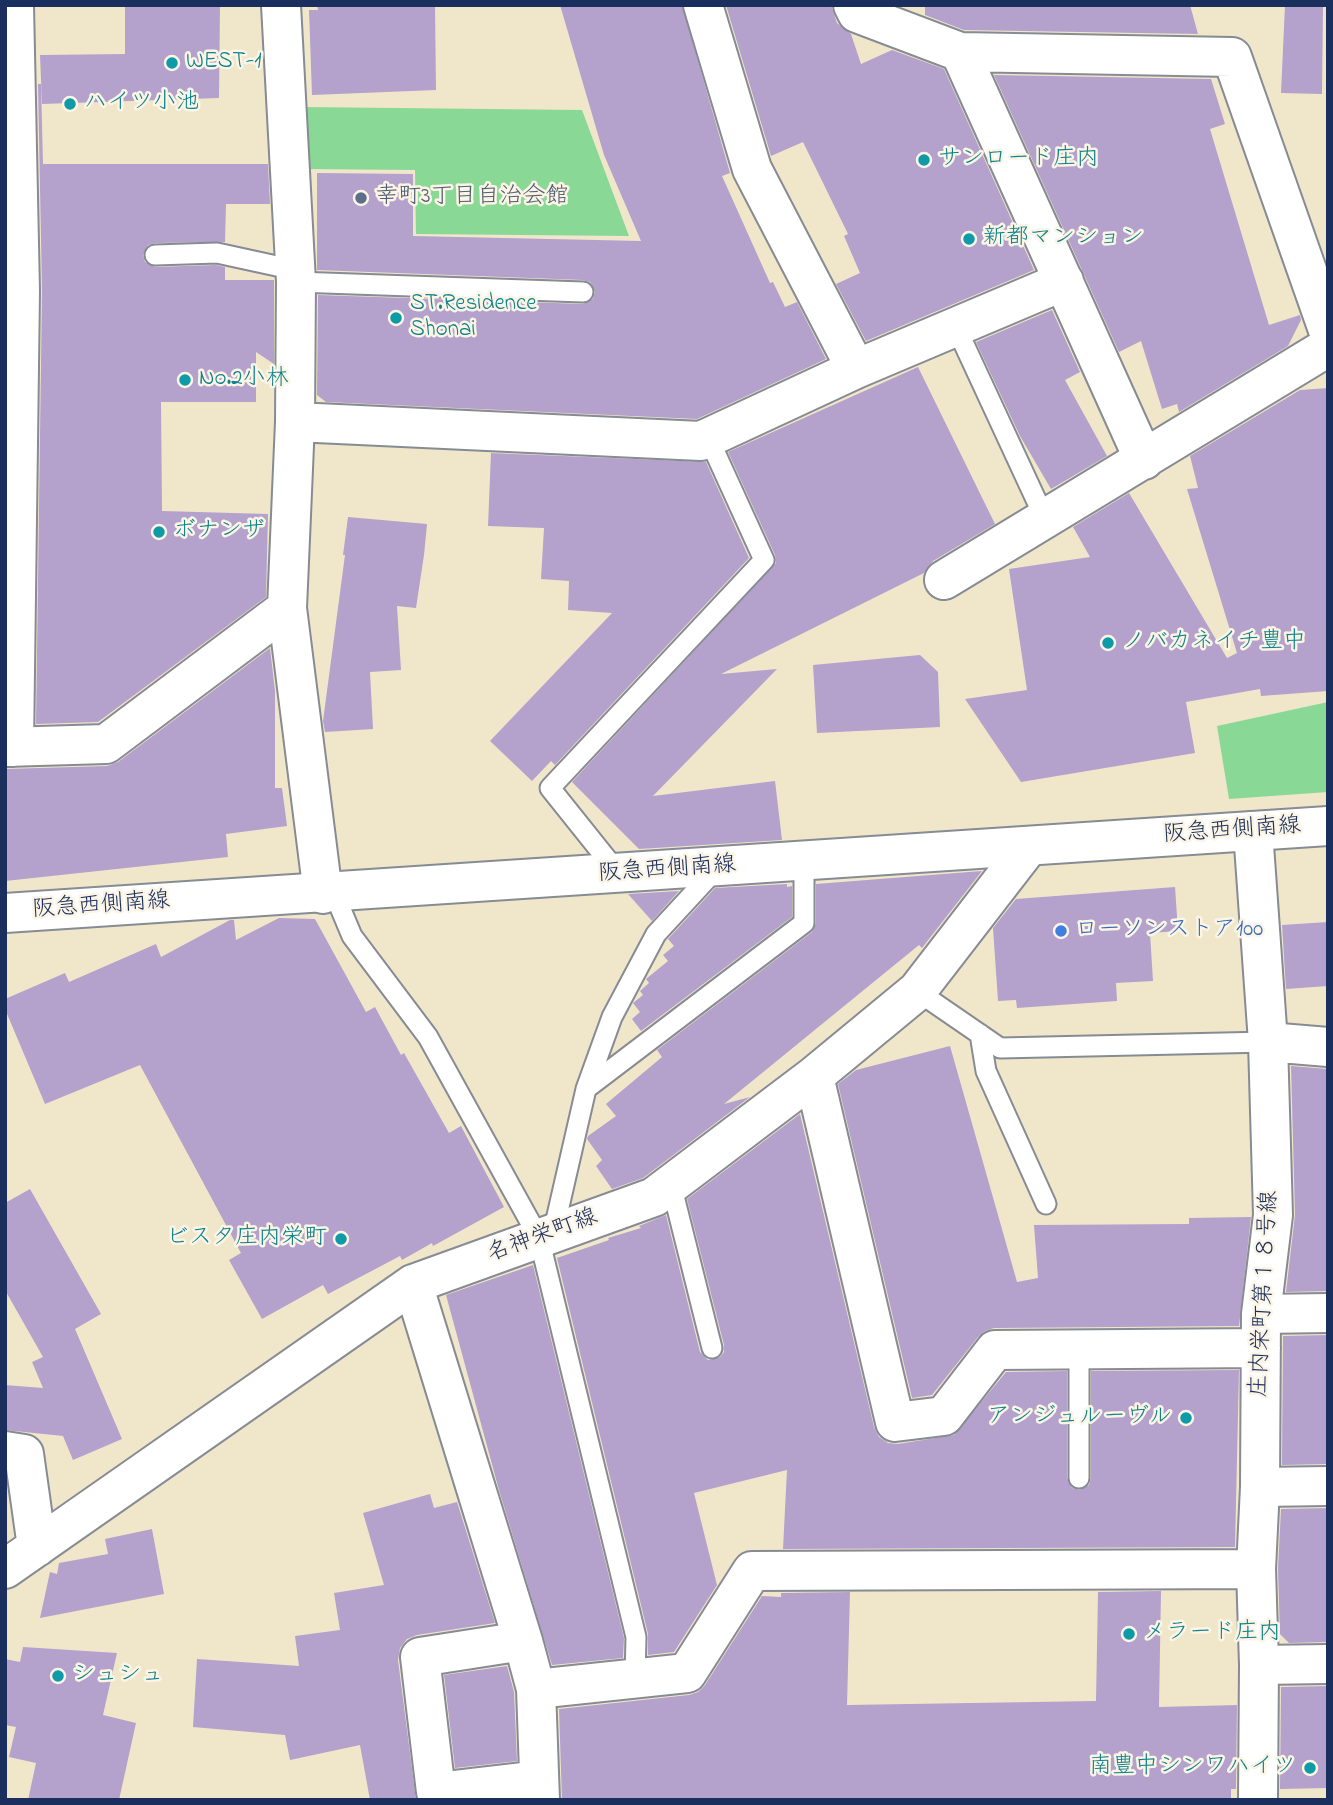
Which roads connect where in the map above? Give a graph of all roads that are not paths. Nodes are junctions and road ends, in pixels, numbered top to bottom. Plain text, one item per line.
1 (13, 5) edge
2 (281, 5) edge
3 (703, 5) edge
4 (853, 5) edge
5 (960, 52) junction
6 (155, 255) dead end
7 (295, 276) junction
8 (1063, 281) junction
9 (583, 292) dead end
10 (956, 327) junction
11 (1328, 330) edge
12 (1328, 347) edge
13 (856, 369) junction
14 (295, 422) junction
15 (708, 437) junction
16 (1144, 460) junction
17 (1045, 519) junction
18 (944, 580) dead end
19 (287, 608) junction
20 (10, 747) edge
21 (1328, 826) edge
22 (1254, 831) junction
23 (1029, 846) junction
24 (804, 862) junction
25 (718, 867) junction
26 (619, 874) junction
27 (328, 893) junction
28 (5, 913) edge
29 (917, 991) junction
30 (980, 1034) junction
31 (1268, 1042) junction
32 (1328, 1047) edge
33 (814, 1076) junction
34 (586, 1089) junction
35 (671, 1184) junction
36 (1046, 1203) dead end
37 (546, 1236) junction
38 (413, 1284) junction
39 (1328, 1313) edge
40 (1261, 1331) junction
41 (712, 1348) dead end
42 (1079, 1349) junction
43 (5, 1451) edge
44 (1079, 1478) dead end
45 (1328, 1486) edge
46 (1260, 1487) junction
47 (37, 1547) junction
48 (5, 1569) edge
49 (1256, 1569) junction
50 (523, 1641) junction
51 (1328, 1664) edge
52 (1259, 1665) junction
53 (635, 1678) junction
54 (536, 1689) junction
55 (540, 1790) edge
56 (1258, 1800) edge

1 - 20 street
2 - 7 street
3 - 13 street
4 - 5 street
5 - 8 street
5 - 11 street
6 - 7 lane
7 - 9 lane
7 - 14 street
8 - 10 street
8 - 16 street
10 - 13 street
10 - 17 lane
12 - 16 street
13 - 15 street
14 - 15 street
14 - 19 street
15 - 26 lane
16 - 17 street
17 - 18 street
19 - 20 street
19 - 27 street
21 - 22 street, 阪急西側南線
22 - 23 street, 阪急西側南線
22 - 31 street, 庄内栄町第１８号線
23 - 24 street, 阪急西側南線
23 - 29 street, 名神栄町線
24 - 25 street, 阪急西側南線
24 - 34 lane
25 - 26 street, 阪急西側南線
25 - 34 lane
26 - 27 street, 阪急西側南線
27 - 28 street, 阪急西側南線
27 - 37 lane
29 - 30 lane
29 - 33 street, 名神栄町線
30 - 31 lane
30 - 36 lane
31 - 32 street
31 - 40 street, 庄内栄町第１８号線
33 - 35 street, 名神栄町線
33 - 42 street
34 - 37 lane
35 - 37 street, 名神栄町線
35 - 41 lane
37 - 38 street, 名神栄町線
37 - 53 lane
38 - 47 street, 名神栄町線
38 - 50 street
39 - 40 street
40 - 42 street
40 - 46 street, 庄内栄町第１８号線
42 - 44 lane
43 - 47 street
45 - 46 street
46 - 49 street, 庄内栄町第１８号線
47 - 48 street, 名神栄町線
49 - 52 street, 庄内栄町第１８号線
49 - 53 street
50 - 54 street
50 - 55 street
51 - 52 street
52 - 56 street, 庄内栄町第１８号線
53 - 54 street
54 - 55 street

